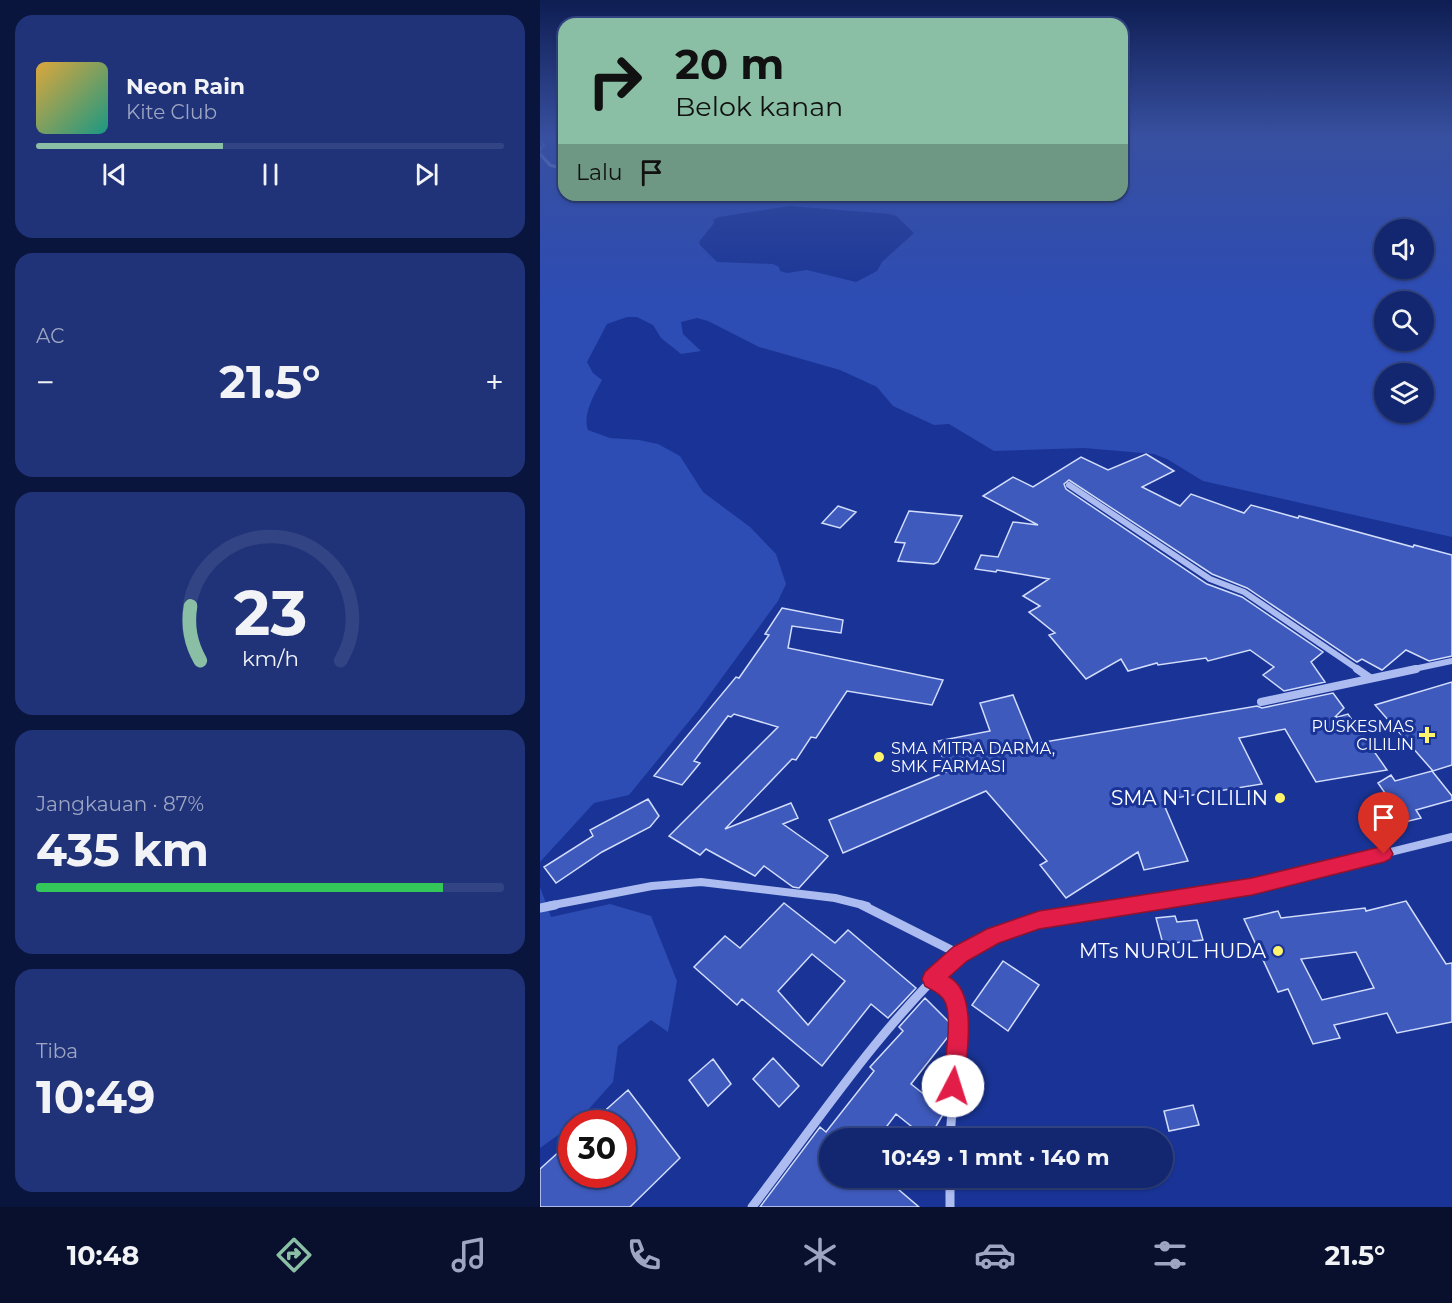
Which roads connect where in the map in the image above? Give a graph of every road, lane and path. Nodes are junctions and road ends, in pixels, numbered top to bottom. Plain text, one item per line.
1 (1069, 485) dead end
2 (1452, 661) edge
3 (1370, 678) junction
4 (1261, 702) dead end
5 (1452, 837) edge
6 (540, 908) edge
7 (960, 954) junction
8 (932, 979) junction
9 (951, 1128) edge
10 (950, 1188) edge
11 (752, 1207) edge
12 (950, 1207) edge

1 - 3 street
2 - 3 street
3 - 4 street
5 - 7 street
6 - 7 street
7 - 8 street
8 - 9 street
8 - 11 street
10 - 12 street

